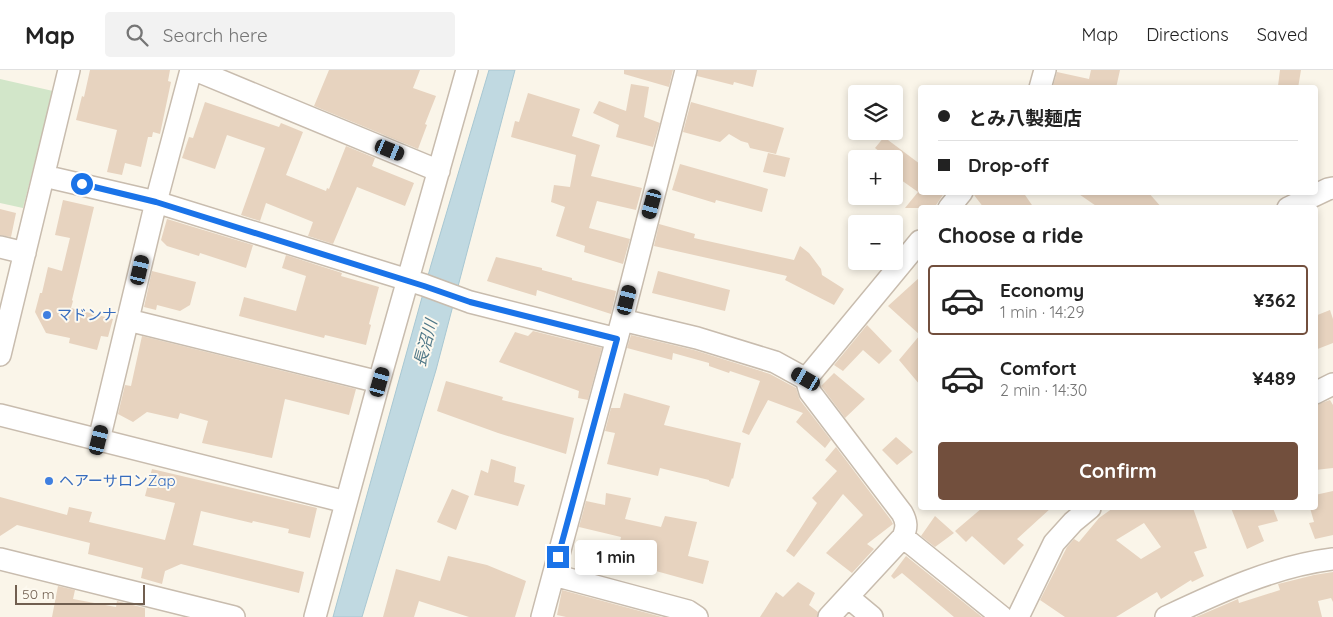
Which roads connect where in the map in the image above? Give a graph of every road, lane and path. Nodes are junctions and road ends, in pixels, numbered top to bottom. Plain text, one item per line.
1 (69, 70) edge
2 (191, 70) edge
3 (195, 70) edge
4 (467, 70) edge
5 (686, 70) edge
6 (1045, 70) edge
7 (1041, 85) edge
8 (439, 171) junction
9 (44, 176) junction
10 (1333, 188) edge
11 (1318, 194) edge
12 (960, 195) edge
13 (1315, 195) edge
14 (156, 202) junction
15 (951, 205) edge
16 (1294, 205) edge
17 (918, 242) edge
18 (0, 247) edge
19 (25, 253) junction
20 (416, 283) junction
21 (128, 320) junction
22 (619, 329) junction
23 (0, 355) edge
24 (806, 379) junction
25 (380, 382) junction
26 (1333, 384) edge
27 (1318, 392) edge
28 (0, 416) edge
29 (99, 440) junction
30 (346, 502) junction
31 (1088, 510) edge
32 (903, 537) junction
33 (0, 559) edge
34 (1333, 559) edge
35 (554, 575) junction
36 (848, 597) junction
37 (234, 617) edge
38 (315, 617) edge
39 (542, 617) edge
40 (697, 617) edge
41 (829, 617) edge
42 (872, 617) edge
43 (1002, 617) edge
44 (1018, 617) edge
45 (1166, 617) edge

1 - 9 street
2 - 14 street
3 - 8 street
4 - 8 street
5 - 22 street
6 - 7 street
8 - 20 street
9 - 14 street
9 - 19 street
10 - 11 street
12 - 15 street
13 - 16 street
14 - 20 street
14 - 21 street
17 - 24 street
18 - 19 street
19 - 23 street
20 - 22 street
20 - 25 street
21 - 25 street
21 - 29 street
22 - 24 street
22 - 35 street
24 - 32 street
25 - 30 street
26 - 27 street
28 - 29 street
29 - 30 street
30 - 38 street
31 - 44 street
32 - 36 street
32 - 43 street
33 - 37 street
34 - 45 street
35 - 39 street
35 - 40 street
36 - 41 street
36 - 42 street

